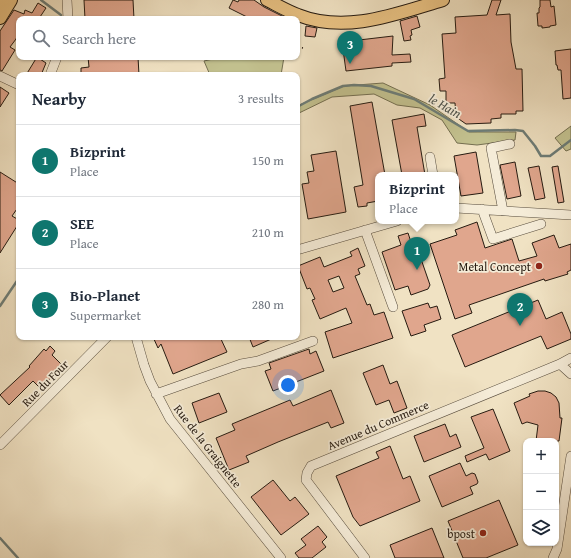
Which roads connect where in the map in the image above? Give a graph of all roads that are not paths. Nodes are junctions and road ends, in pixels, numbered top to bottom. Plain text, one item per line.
1 (11, 0) edge
2 (67, 0) edge
3 (267, 0) edge
4 (442, 0) edge
5 (68, 16) edge
6 (0, 18) edge
7 (57, 60) edge
8 (51, 72) edge
9 (0, 76) edge
10 (16, 84) edge
11 (510, 144) dead end
12 (430, 157) dead end
13 (432, 172) edge
14 (459, 208) edge
15 (482, 209) junction
16 (503, 210) junction
17 (571, 215) edge
18 (386, 224) edge
19 (541, 224) dead end
20 (365, 230) junction
21 (300, 249) edge
22 (393, 307) dead end
23 (104, 340) edge
24 (137, 340) edge
25 (314, 341) dead end
26 (571, 358) edge
27 (560, 364) junction
28 (571, 374) edge
29 (156, 394) junction
30 (0, 445) edge
31 (571, 456) edge
32 (281, 558) edge
33 (366, 558) edge
34 (553, 558) edge

1 - 6 main road
2 - 5 street
3 - 4 main road
7 - 8 street
9 - 10 street
11 - 16 street
12 - 13 street
14 - 15 street
15 - 16 street
15 - 19 street
16 - 17 street
18 - 20 street
20 - 21 street
20 - 22 street
23 - 30 street, Rue du Four
24 - 29 street, Rue de la Graignette
25 - 29 street
26 - 27 street, Avenue du Commerce
27 - 28 street
27 - 33 street, Avenue du Commerce
29 - 32 street, Rue de la Graignette
31 - 34 street

